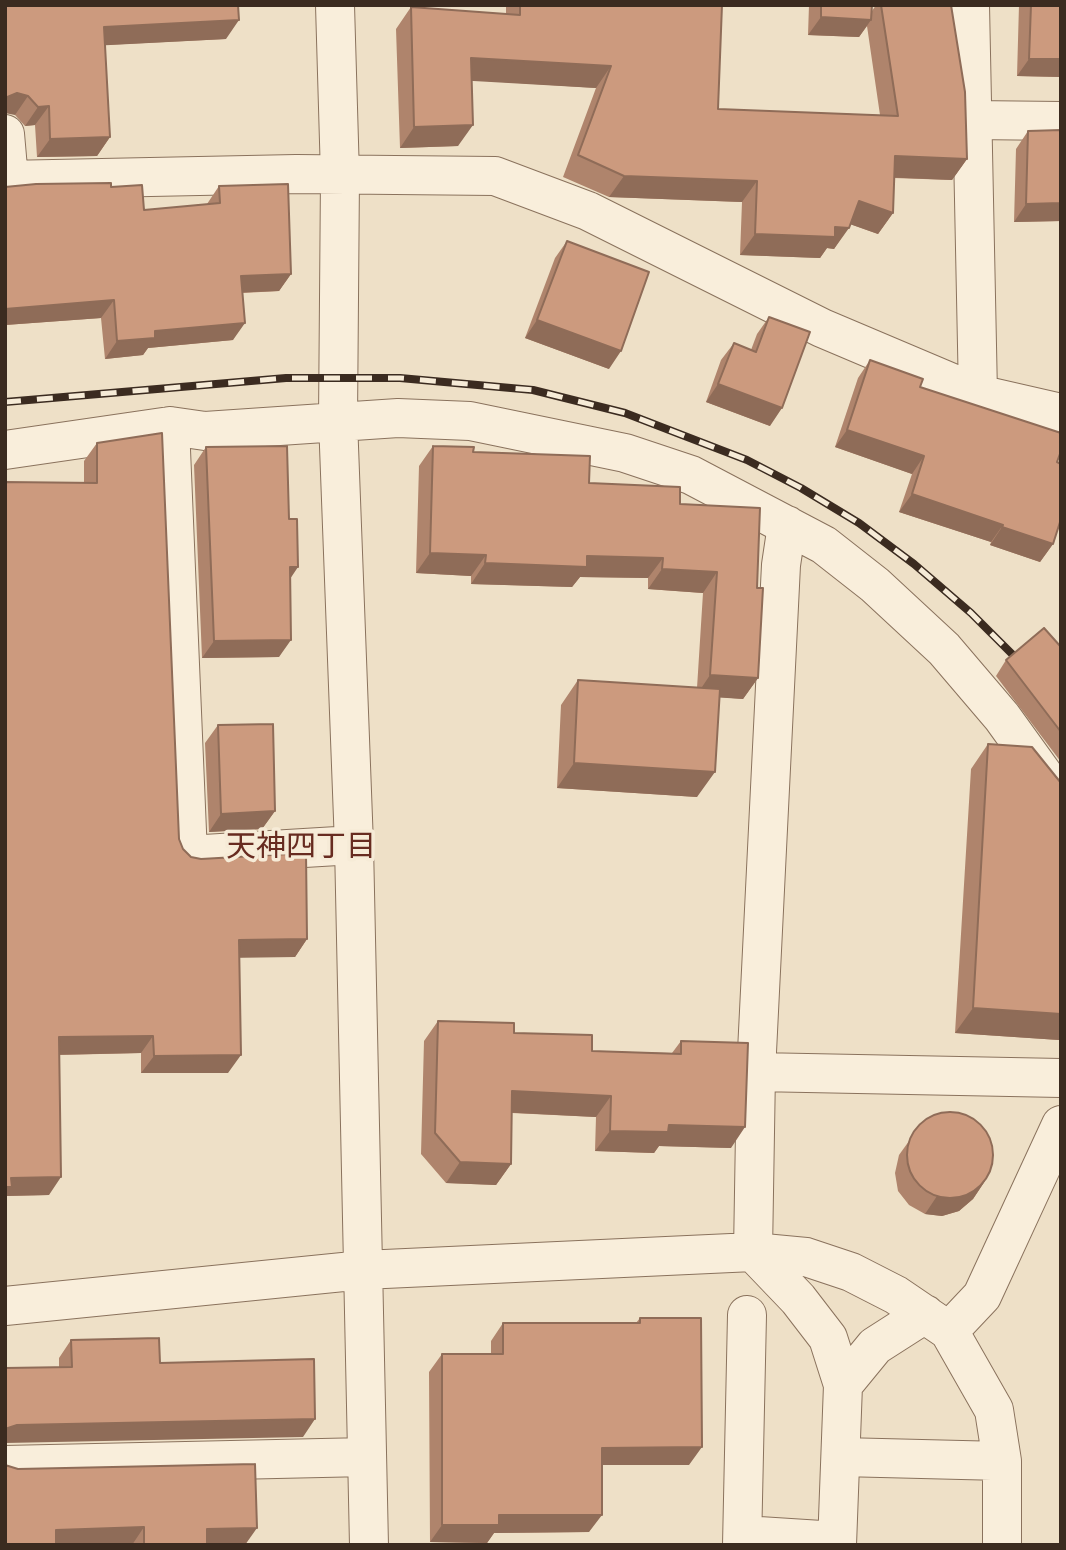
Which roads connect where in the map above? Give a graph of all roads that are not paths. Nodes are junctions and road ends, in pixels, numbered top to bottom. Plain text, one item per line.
1 (335, 5) edge
2 (970, 5) edge
3 (972, 120) junction
4 (1061, 121) edge
5 (5, 134) edge
6 (340, 176) junction
7 (7, 180) edge
8 (978, 394) junction
9 (1061, 413) edge
10 (338, 420) junction
11 (170, 426) junction
12 (5, 450) edge
13 (786, 525) junction
14 (1061, 799) edge
15 (354, 845) junction
16 (756, 1072) junction
17 (1061, 1078) edge
18 (1061, 1125) edge
19 (753, 1252) junction
20 (363, 1270) junction
21 (5, 1306) edge
22 (747, 1315) dead end
23 (937, 1322) junction
24 (842, 1385) junction
25 (367, 1457) junction
26 (841, 1457) junction
27 (1002, 1461) junction
28 (5, 1465) edge
29 (743, 1540) edge
30 (837, 1543) edge
31 (369, 1545) edge
32 (1002, 1545) edge

1 - 6 street
2 - 3 street
3 - 4 street
3 - 8 street
5 - 7 street
6 - 7 street
6 - 8 street
6 - 10 street
8 - 9 street
10 - 11 street
10 - 13 street
10 - 15 street
11 - 12 street
11 - 15 street
13 - 14 street
13 - 16 street
15 - 20 street
16 - 17 street
16 - 19 street
18 - 23 street
19 - 20 street
19 - 23 street
19 - 24 street
20 - 21 street
20 - 25 street
22 - 29 street
23 - 24 street
23 - 27 street
24 - 26 street
25 - 28 street
25 - 31 street
26 - 27 street
26 - 30 street
27 - 32 street
29 - 30 street

